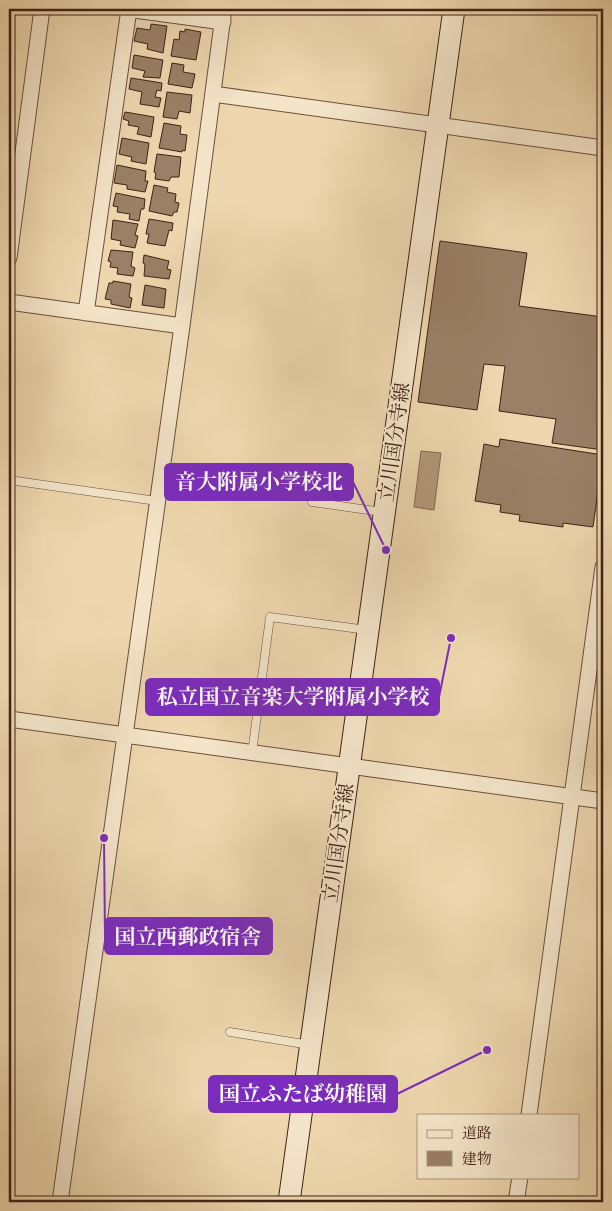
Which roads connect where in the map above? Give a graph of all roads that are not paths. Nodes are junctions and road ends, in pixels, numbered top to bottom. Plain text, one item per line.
1 (42, 9) edge
2 (128, 9) edge
3 (454, 9) edge
4 (223, 15) edge
5 (212, 94) junction
6 (437, 126) junction
7 (603, 148) edge
8 (9, 258) edge
9 (9, 302) edge
10 (86, 313) junction
11 (182, 326) junction
12 (9, 480) edge
13 (157, 501) junction
14 (312, 502) dead end
15 (384, 512) junction
16 (603, 566) edge
17 (368, 630) junction
18 (9, 719) edge
19 (125, 734) junction
20 (252, 754) junction
21 (349, 766) junction
22 (573, 797) junction
23 (603, 801) edge
24 (230, 1032) dead end
25 (310, 1045) junction
26 (529, 1114) edge
27 (520, 1178) edge
28 (60, 1202) edge
29 (289, 1202) edge
30 (516, 1202) edge

1 - 8 street
2 - 4 street
2 - 10 street
3 - 6 main road, 立川国分寺線
4 - 5 street
5 - 6 street
5 - 11 street
6 - 7 street
6 - 15 main road, 立川国分寺線
9 - 10 street
10 - 11 street
11 - 13 street
12 - 13 lane
13 - 19 street
14 - 15 lane
15 - 17 main road, 立川国分寺線
16 - 22 street
17 - 20 lane
17 - 21 main road, 立川国分寺線
18 - 19 street
19 - 20 street
19 - 28 street
20 - 21 street
21 - 22 street
21 - 25 main road, 立川国分寺線
22 - 23 street
22 - 26 street
24 - 25 lane
25 - 29 main road, 立川国分寺線
27 - 30 street

